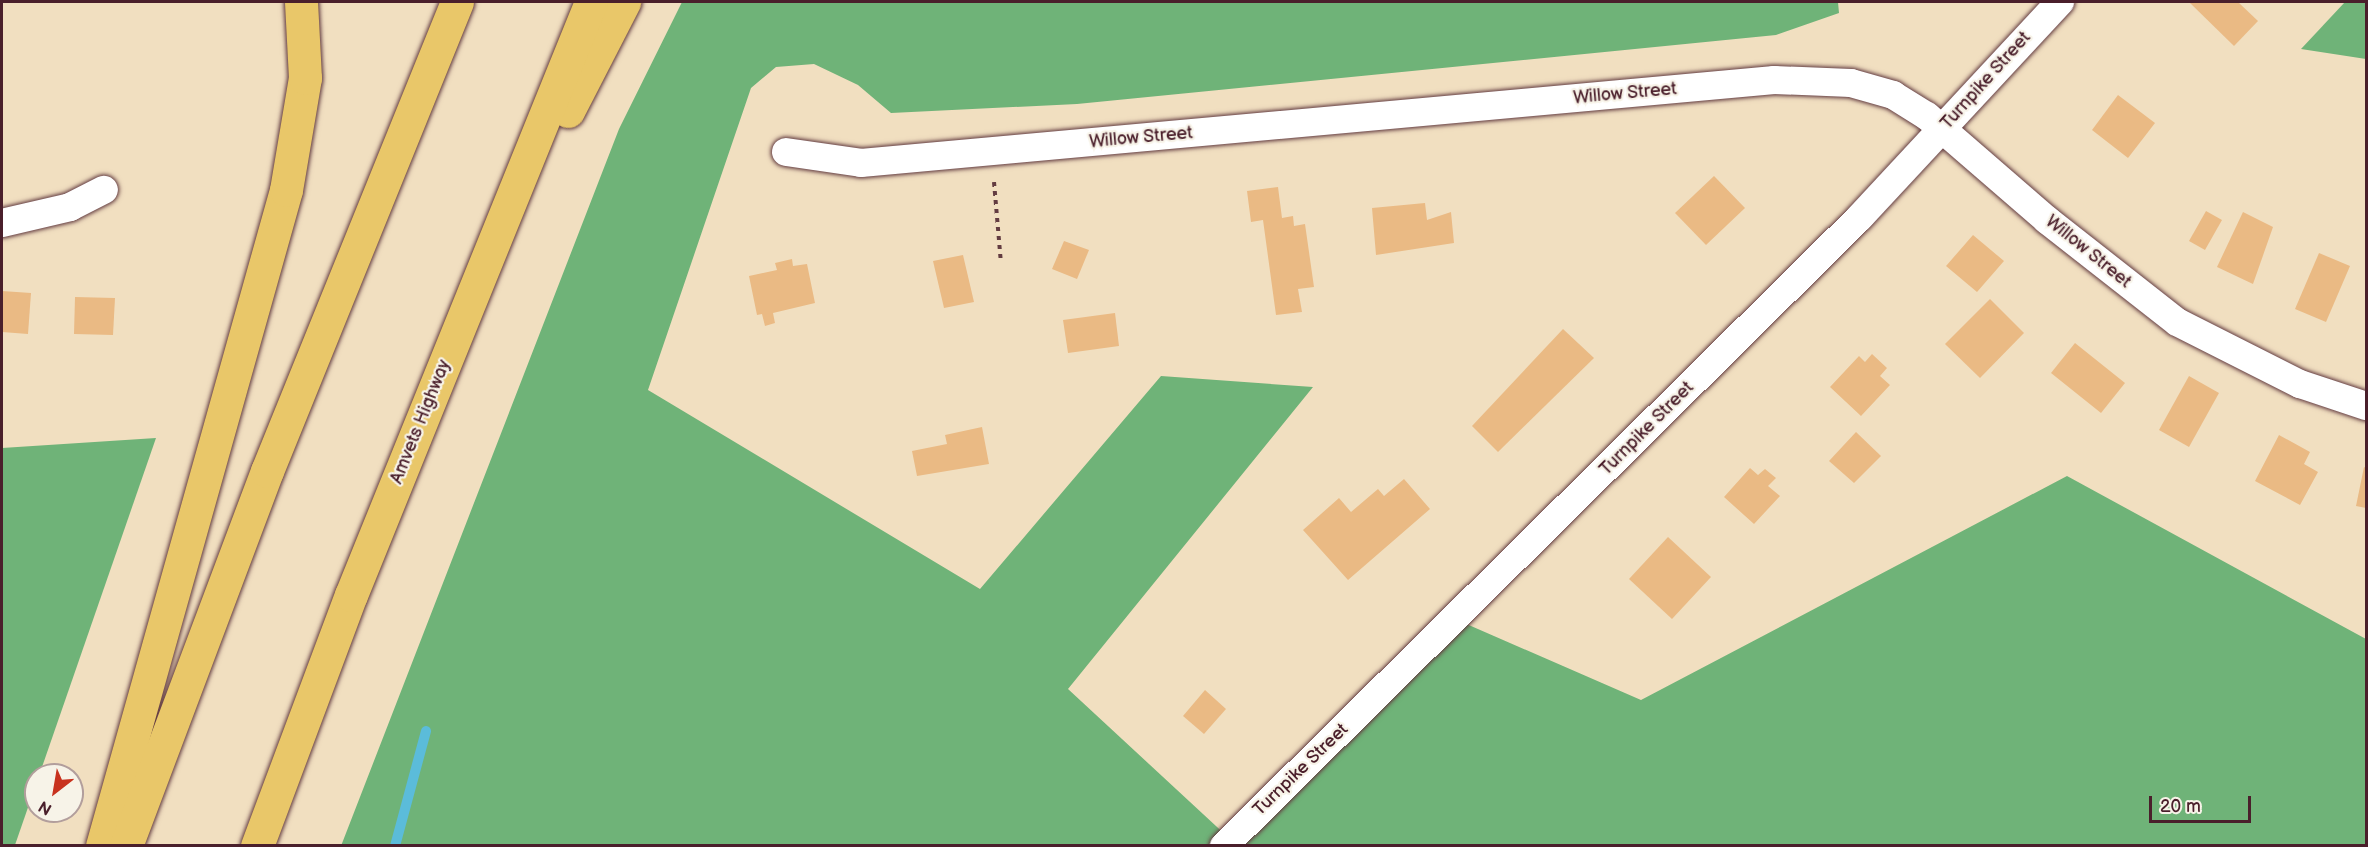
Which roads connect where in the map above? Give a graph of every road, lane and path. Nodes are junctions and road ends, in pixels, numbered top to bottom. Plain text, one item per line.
1 (301, 2) edge
2 (457, 2) edge
3 (591, 2) edge
4 (624, 2) edge
5 (2060, 2) edge
6 (1942, 129) junction
7 (786, 152) dead end
8 (992, 152) junction
9 (104, 190) dead end
10 (2, 223) edge
11 (1001, 263) dead end
12 (2367, 406) edge
13 (420, 424) junction
14 (102, 846) edge
15 (126, 846) edge
16 (257, 846) edge
17 (1224, 846) edge

1 - 14 highway
2 - 15 highway
3 - 13 highway, Amvets Highway
4 - 13 highway
5 - 6 street, Turnpike Street
6 - 8 street, Willow Street
6 - 12 street, Willow Street
6 - 17 street, Turnpike Street
7 - 8 street, Willow Street
8 - 11 path
9 - 10 street
13 - 16 highway, Amvets Highway

